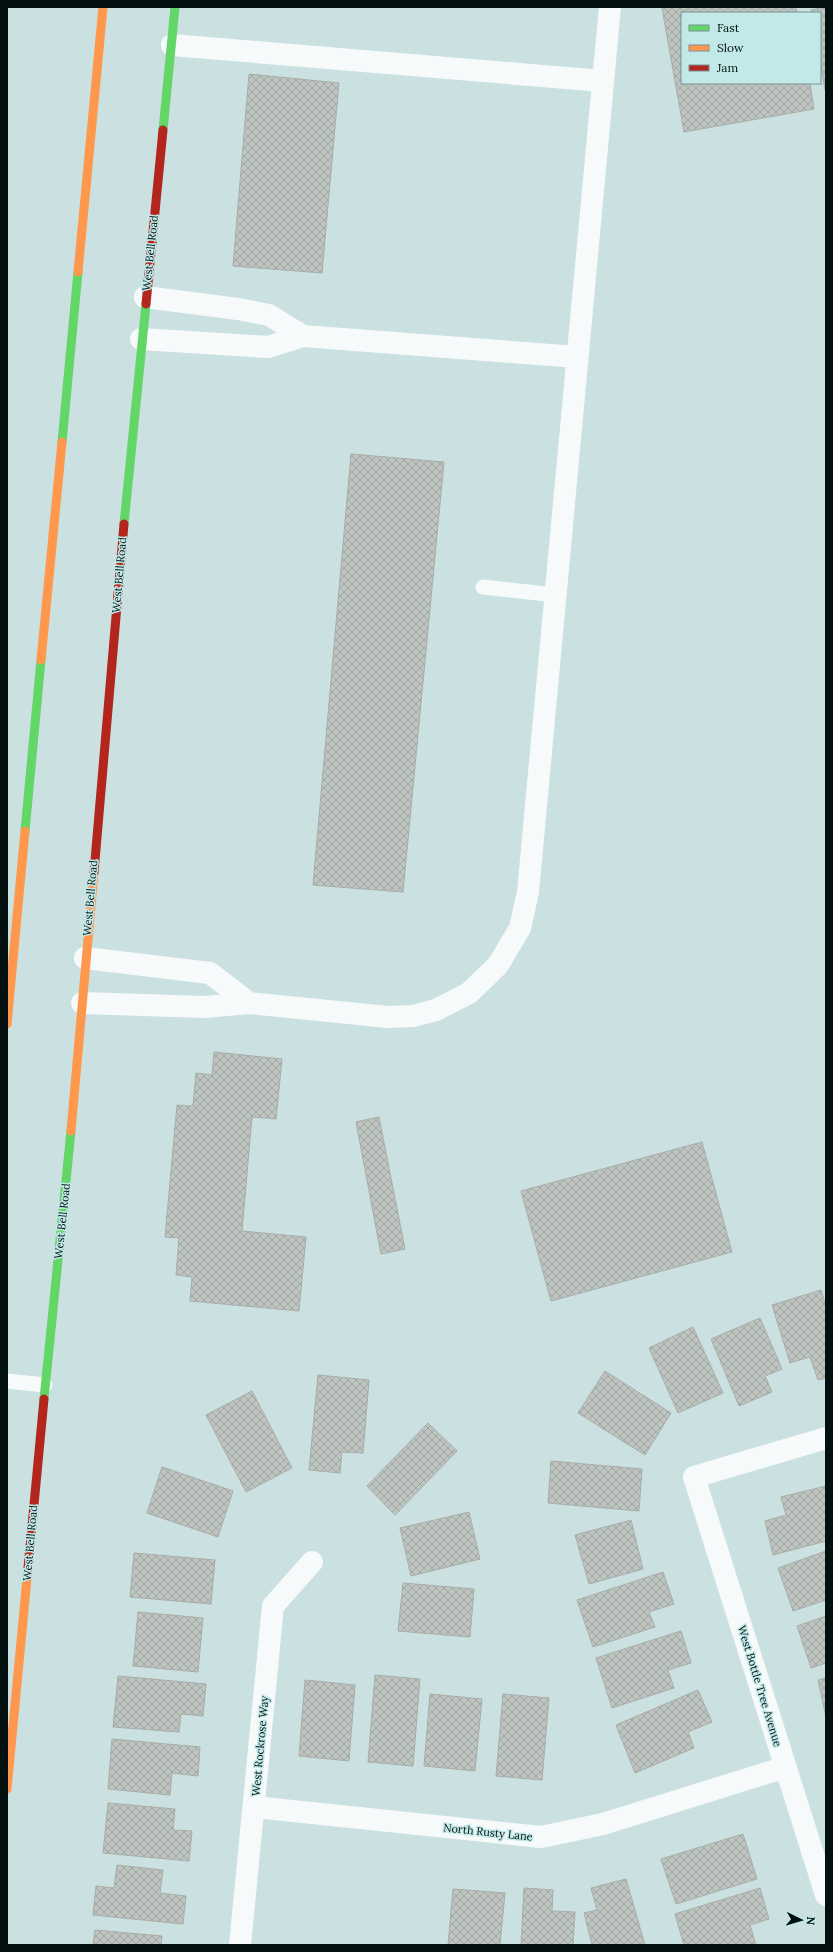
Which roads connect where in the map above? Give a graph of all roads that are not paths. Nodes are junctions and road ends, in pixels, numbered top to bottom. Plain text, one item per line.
1 (102, 7) edge
2 (175, 7) edge
3 (610, 7) edge
4 (172, 45) junction
5 (602, 81) junction
6 (145, 297) junction
7 (303, 336) junction
8 (141, 339) junction
9 (577, 357) junction
10 (483, 587) dead end
11 (555, 595) junction
12 (85, 958) junction
13 (82, 1003) junction
14 (249, 1003) junction
15 (7, 1024) edge
16 (7, 1381) edge
17 (45, 1385) junction
18 (826, 1438) edge
19 (312, 1562) dead end
20 (786, 1767) junction
21 (7, 1789) edge
22 (254, 1807) junction
23 (826, 1895) edge
24 (240, 1945) edge

1 - 15 main road
2 - 4 main road, West Bell Road
3 - 5 street
4 - 5 street
4 - 6 main road, West Bell Road
5 - 9 street
6 - 7 street
6 - 8 main road, West Bell Road
7 - 8 street
7 - 9 street
8 - 12 main road, West Bell Road
9 - 11 street
10 - 11 lane
11 - 14 street
12 - 13 main road, West Bell Road
12 - 14 street
13 - 14 street
13 - 17 main road, West Bell Road
16 - 17 lane
17 - 21 main road, West Bell Road
18 - 20 street, West Bottle Tree Avenue
19 - 22 street, West Rockrose Way
20 - 22 street, North Rusty Lane
20 - 23 street, West Bottle Tree Avenue
22 - 24 street, West Rockrose Way

